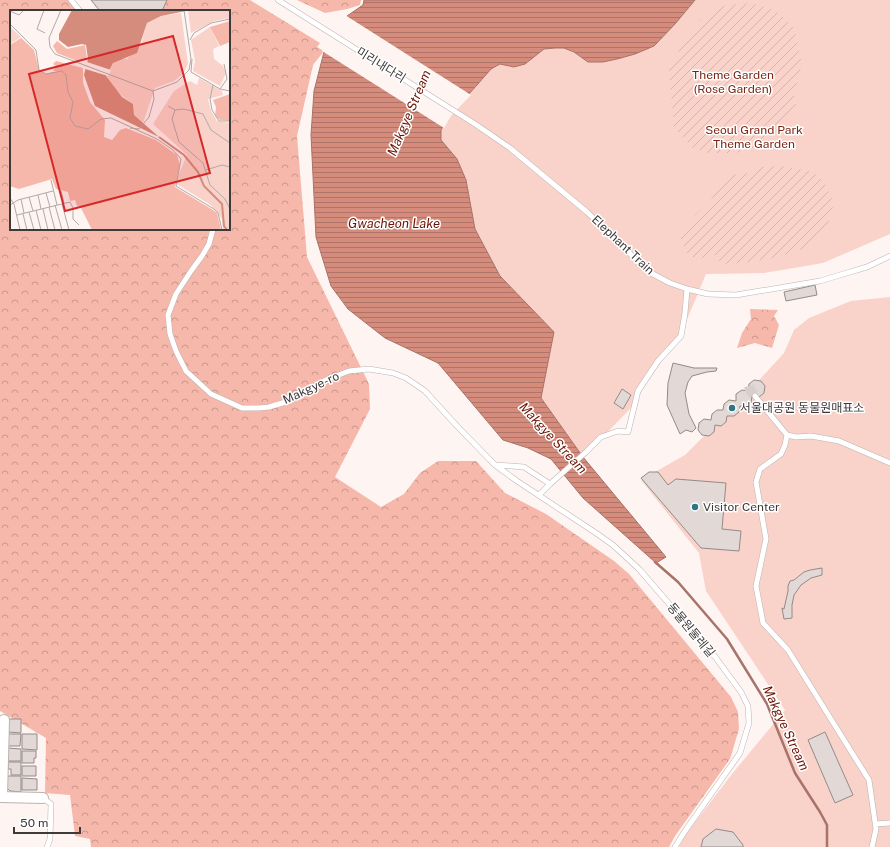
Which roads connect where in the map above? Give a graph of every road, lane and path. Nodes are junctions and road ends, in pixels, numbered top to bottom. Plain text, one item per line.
1 (71, 0) edge
2 (278, 0) edge
3 (79, 10) edge
4 (475, 124) joint
5 (213, 230) edge
6 (890, 256) edge
7 (687, 289) junction
8 (755, 396) tunnel mouth
9 (787, 434) junction
10 (890, 463) edge
11 (496, 465) junction
12 (552, 482) junction
13 (539, 495) junction
14 (4, 720) dead end
15 (1, 797) edge
16 (43, 798) joint
17 (890, 823) edge
18 (875, 824) junction
19 (47, 847) edge
20 (675, 847) edge
21 (872, 847) edge

1 - 3 lane
2 - 4 lane, 미리내다리
4 - 7 lane, Elephant Train
5 - 11 lane, Makgye-ro
6 - 7 lane, Elephant Train
7 - 12 lane
8 - 9 lane
9 - 10 lane
9 - 18 lane
11 - 12 lane
11 - 13 lane, 동물원둘레길
12 - 13 lane
13 - 20 lane, 동물원둘레길
14 - 15 street
15 - 16 street
16 - 19 lane
17 - 18 lane
18 - 21 lane

